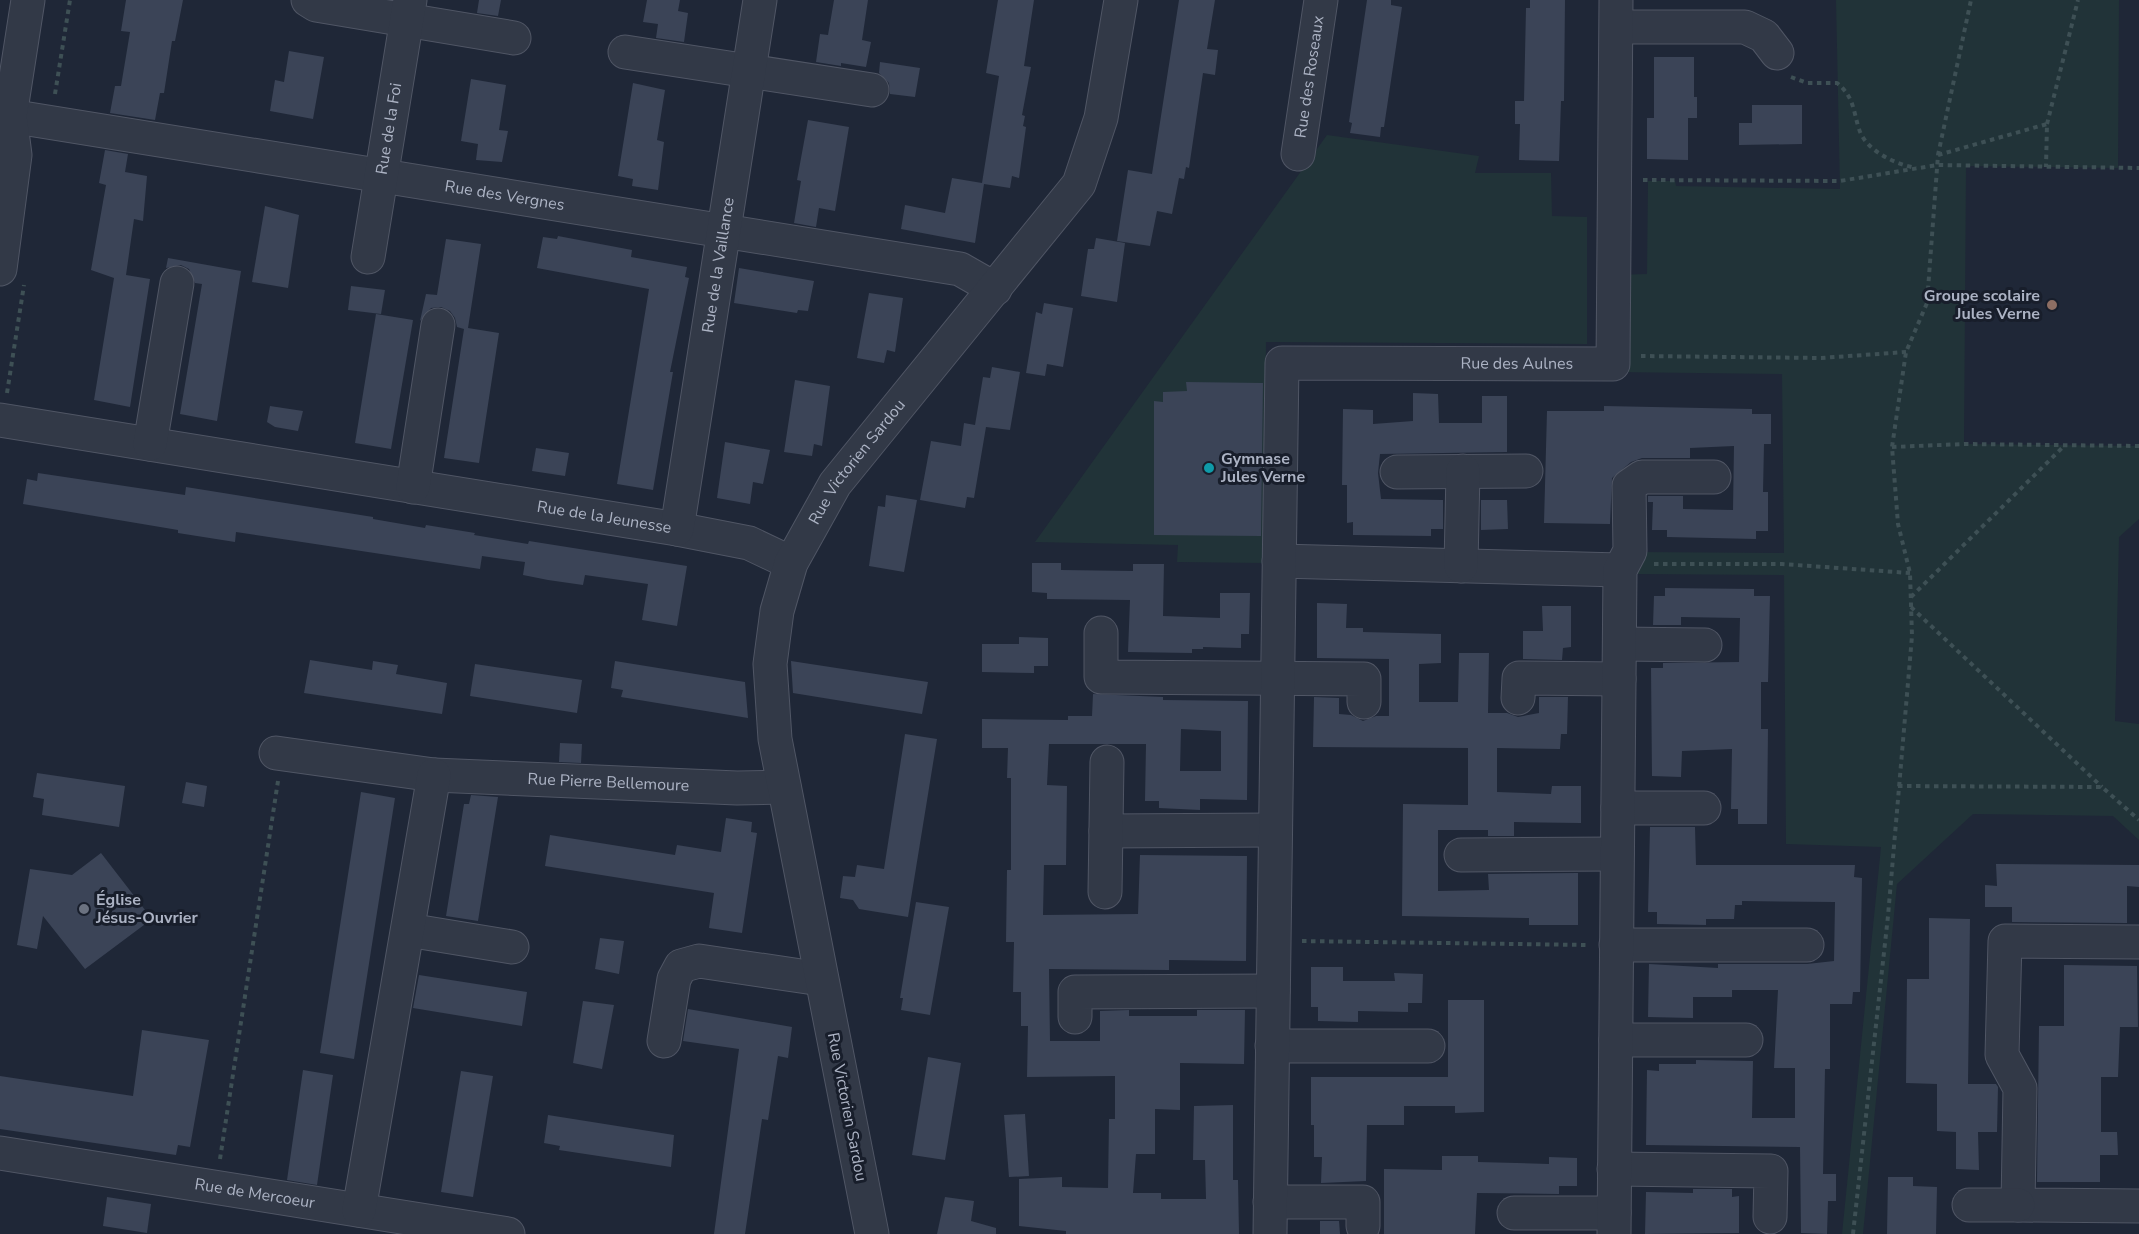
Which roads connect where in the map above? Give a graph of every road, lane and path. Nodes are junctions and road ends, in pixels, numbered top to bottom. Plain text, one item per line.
1 (28, 0) edge
2 (308, 0) edge
3 (760, 0) edge
4 (1121, 0) edge
5 (1321, 0) edge
6 (1971, 0) edge
7 (2078, 0) edge
8 (408, 10) edge
9 (1616, 14) edge
10 (514, 38) dead end
11 (626, 52) dead end
12 (1777, 53) joint
13 (748, 71) junction
14 (872, 90) dead end
15 (2047, 123) junction
16 (5, 126) edge
17 (1298, 154) dead end
18 (1938, 155) junction
19 (1937, 165) junction
20 (2046, 167) junction
21 (1920, 168) junction
22 (2139, 168) edge
23 (382, 177) junction
24 (1615, 180) junction
25 (723, 232) junction
26 (368, 256) dead end
27 (0, 269) edge
28 (177, 283) dead end
29 (995, 290) junction
30 (438, 325) dead end
31 (1905, 352) junction
32 (1613, 355) junction
33 (0, 420) edge
34 (150, 444) junction
35 (2064, 445) junction
36 (2139, 446) edge
37 (1892, 447) junction
38 (1463, 471) junction
39 (1526, 471) dead end
40 (1397, 472) dead end
41 (1714, 477) dead end
42 (413, 487) junction
43 (677, 529) junction
44 (1279, 561) junction
45 (791, 563) junction
46 (1461, 566) junction
47 (1622, 567) junction
48 (1910, 573) junction
49 (1911, 597) junction
50 (1911, 607) junction
51 (1101, 633) dead end
52 (1620, 644) junction
53 (1705, 645) dead end
54 (1277, 678) junction
55 (1619, 679) junction
56 (1518, 698) dead end
57 (1364, 702) dead end
58 (279, 753) joint
59 (1107, 762) dead end
60 (434, 775) junction
61 (1897, 786) junction
62 (784, 787) junction
63 (2102, 787) junction
64 (1618, 808) junction
65 (1704, 808) dead end
66 (2139, 820) edge
67 (1275, 830) junction
68 (1106, 831) junction
69 (1617, 854) junction
70 (1461, 855) dead end
71 (1105, 892) dead end
72 (408, 930) junction
73 (1274, 941) junction
74 (2139, 942) edge
75 (1616, 945) junction
76 (1807, 945) dead end
77 (512, 947) dead end
78 (821, 979) junction
79 (1273, 991) junction
80 (1075, 1017) dead end
81 (1616, 1040) junction
82 (1746, 1040) dead end
83 (664, 1041) dead end
84 (1272, 1046) junction
85 (1428, 1046) dead end
86 (0, 1153) edge
87 (1614, 1169) junction
88 (216, 1187) junction
89 (1270, 1202) junction
90 (1969, 1205) dead end
91 (2018, 1205) junction
92 (2139, 1206) edge
93 (359, 1210) junction
94 (1514, 1213) dead end
95 (1770, 1217) dead end
96 (1614, 1223) edge
97 (1363, 1226) dead end
98 (508, 1234) edge
99 (872, 1234) edge
100 (1270, 1234) edge
101 (1853, 1234) edge

1 - 16 street
2 - 8 street
3 - 13 street, Rue de la Vaillance
4 - 29 street, Rue Victorien Sardou
5 - 17 street, Rue des Roseaux
6 - 18 path
7 - 15 path
8 - 10 street
8 - 23 street, Rue de la Foi
9 - 12 street
9 - 24 street
11 - 13 street
12 - 21 path
13 - 14 street
13 - 25 street, Rue de la Vaillance
15 - 18 path
15 - 20 path
16 - 23 street, Rue des Vergnes
16 - 27 street
18 - 19 path
19 - 20 path
19 - 21 path
19 - 31 path
20 - 22 path
21 - 24 path
23 - 25 street, Rue des Vergnes
23 - 26 street, Rue de la Foi
24 - 32 street
25 - 29 street, Rue des Vergnes
25 - 43 street, Rue de la Vaillance
28 - 34 street
29 - 45 street, Rue Victorien Sardou
30 - 42 street
31 - 32 path
31 - 37 path
32 - 44 street, Rue des Aulnes
33 - 34 street, Rue de la Jeunesse
34 - 42 street, Rue de la Jeunesse
35 - 36 path
35 - 37 path
35 - 49 path
37 - 48 path
38 - 39 street
38 - 40 street
38 - 46 street
41 - 47 street
42 - 43 street, Rue de la Jeunesse
43 - 45 street, Rue de la Jeunesse
44 - 46 street
44 - 54 street
45 - 62 street, Rue Victorien Sardou
46 - 47 street
47 - 48 path
47 - 52 street
48 - 49 path
49 - 50 path
50 - 61 path
50 - 63 path
51 - 54 street
52 - 53 street
52 - 55 street
54 - 57 street
54 - 67 street
55 - 56 street
55 - 64 street
58 - 60 street, Rue Pierre Bellemoure
58 - 88 path
59 - 68 street
60 - 62 street, Rue Pierre Bellemoure
60 - 72 street
61 - 63 path
61 - 101 path
62 - 78 street, Rue Victorien Sardou
63 - 66 path
64 - 65 street
64 - 69 street
67 - 68 street
67 - 73 street
68 - 71 street
69 - 70 street
69 - 75 street
72 - 77 street
72 - 93 street
73 - 75 path
73 - 79 street
74 - 91 street
75 - 76 street
75 - 81 street
78 - 83 street
78 - 99 street, Rue Victorien Sardou
79 - 80 street
79 - 84 street
81 - 82 street
81 - 87 street
84 - 85 street
84 - 89 street
86 - 88 street, Rue de Mercoeur
87 - 95 street
87 - 96 street
88 - 93 street, Rue de Mercoeur
89 - 97 street
89 - 100 street
90 - 91 street
91 - 92 street
93 - 98 street, Rue de Mercoeur
94 - 96 street

